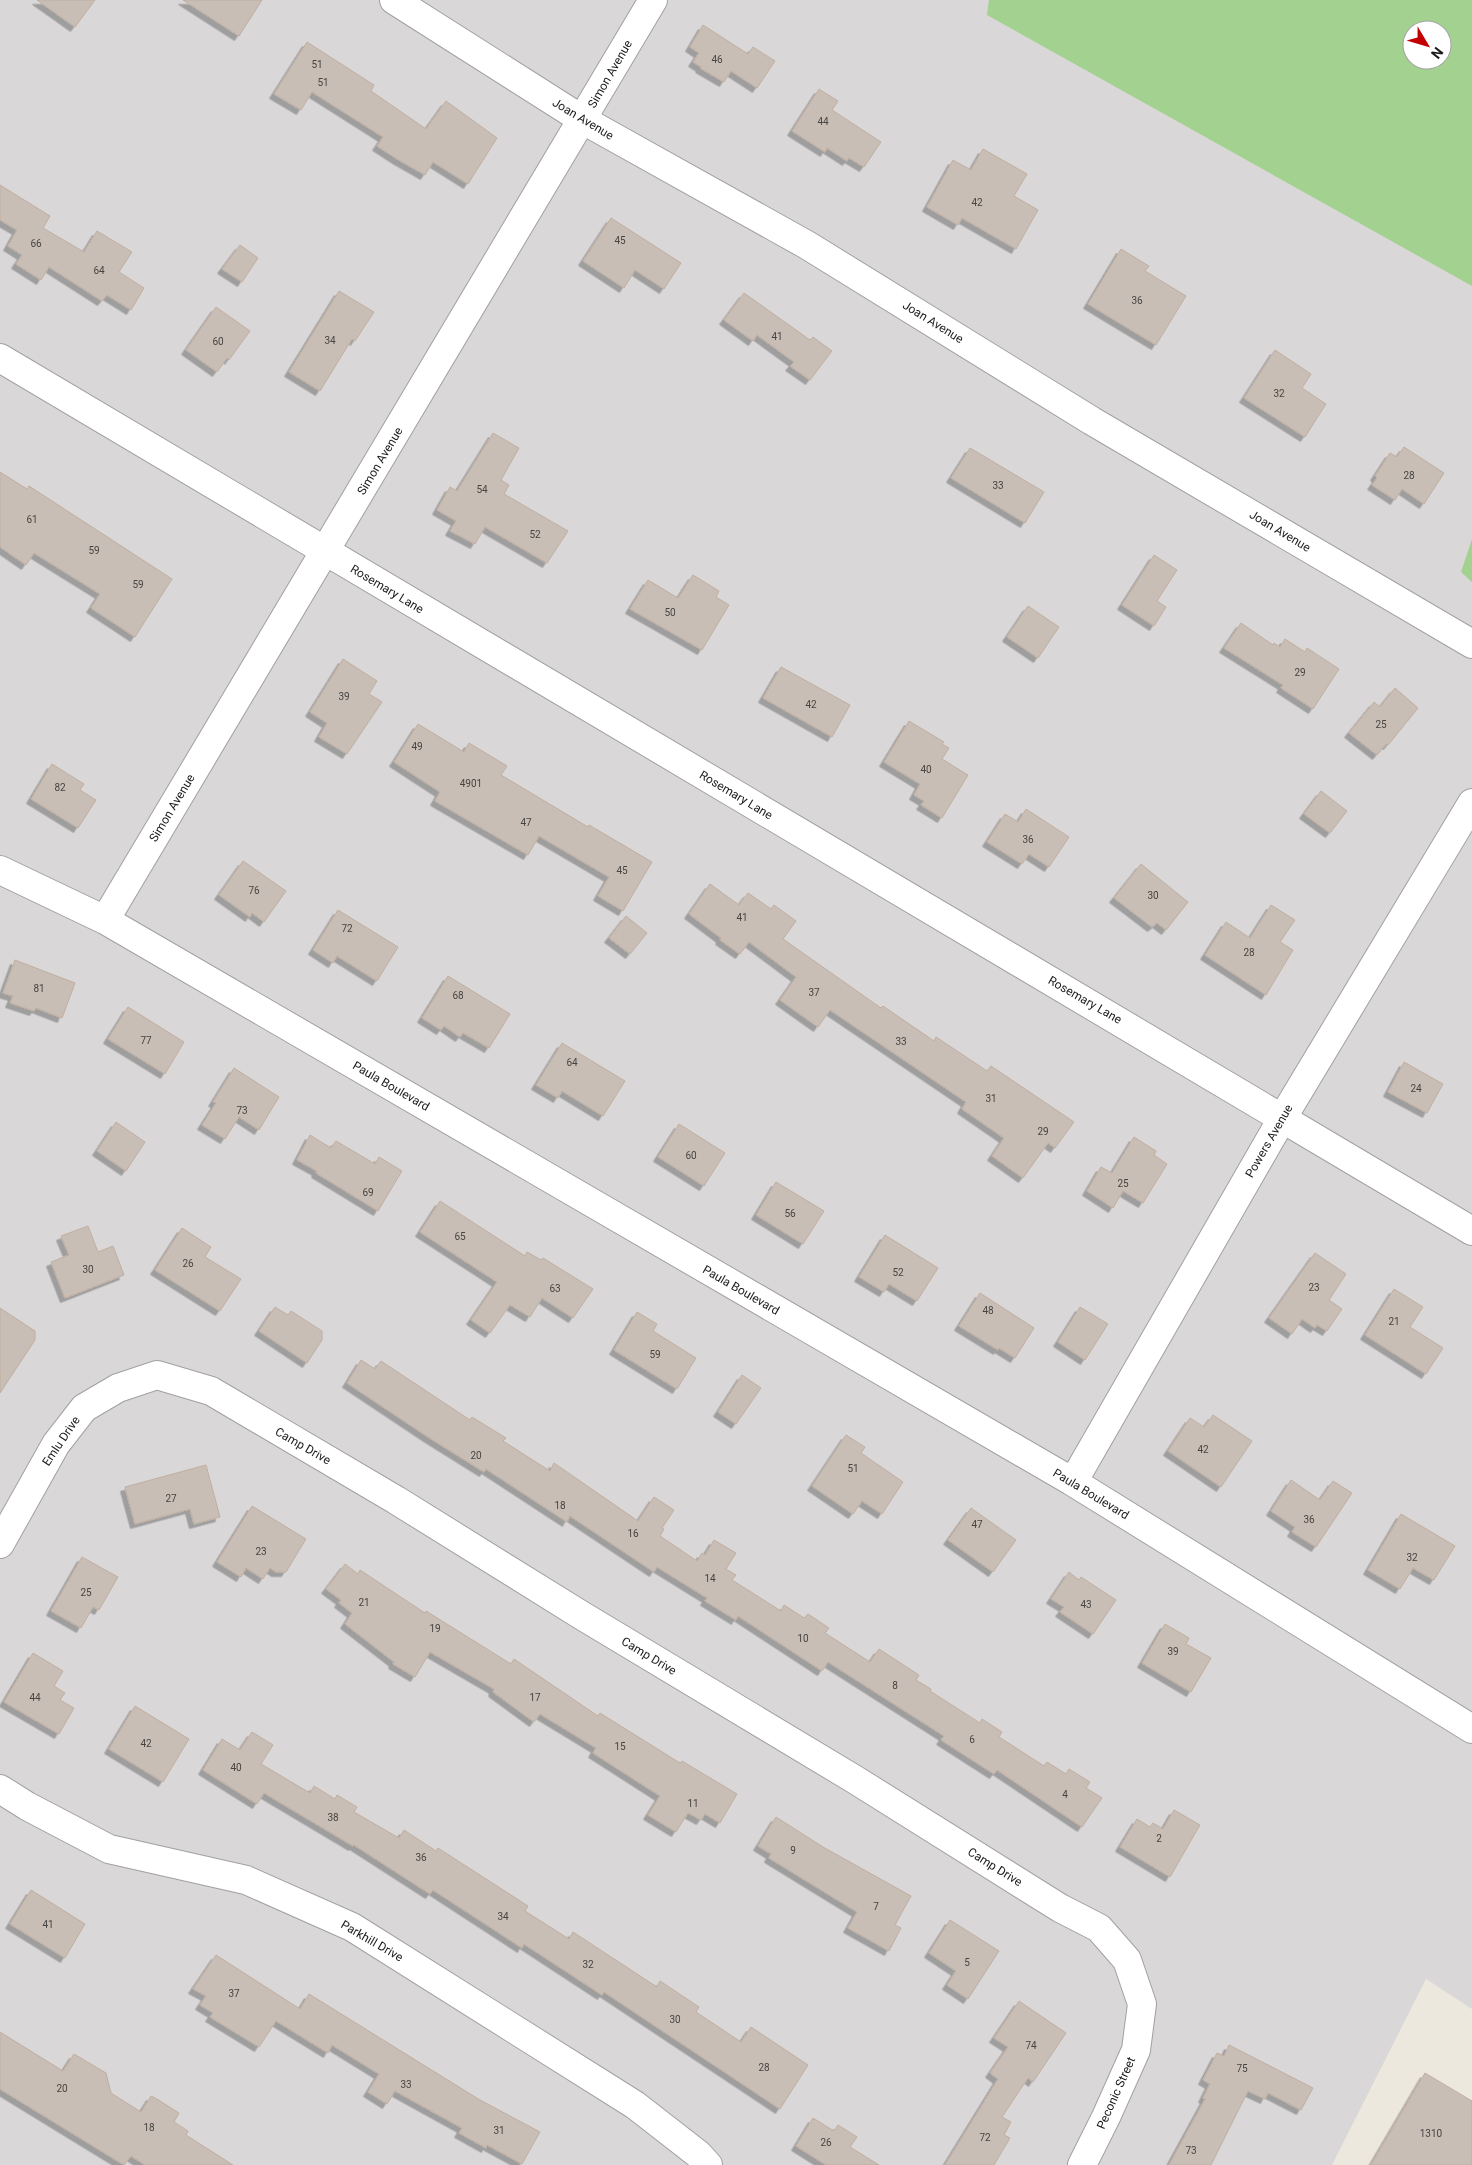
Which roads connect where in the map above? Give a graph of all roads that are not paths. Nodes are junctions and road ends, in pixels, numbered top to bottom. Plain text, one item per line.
1 (394, 0) edge
2 (653, 0) edge
3 (583, 120) junction
4 (0, 358) edge
5 (326, 553) junction
6 (1472, 644) edge
7 (1472, 803) edge
8 (0, 870) edge
9 (105, 920) junction
10 (1283, 1117) junction
11 (1472, 1231) edge
12 (157, 1375) joint
13 (1073, 1482) junction
14 (0, 1544) edge
15 (1472, 1729) edge
16 (0, 1789) edge
17 (1127, 1960) joint
18 (708, 2165) edge
19 (1082, 2165) edge

1 - 3 street, Joan Avenue
2 - 3 street, Simon Avenue
3 - 5 street, Simon Avenue
3 - 6 street, Joan Avenue
4 - 5 street, Rosemary Lane
5 - 9 street, Simon Avenue
5 - 10 street, Rosemary Lane
7 - 10 street, Powers Avenue
8 - 9 street, Paula Boulevard
9 - 13 street, Paula Boulevard
10 - 11 street, Rosemary Lane
10 - 13 street, Powers Avenue
12 - 14 street, Emlu Drive
12 - 17 street, Camp Drive
13 - 15 street, Paula Boulevard
16 - 18 street, Parkhill Drive
17 - 19 street, Peconic Street

